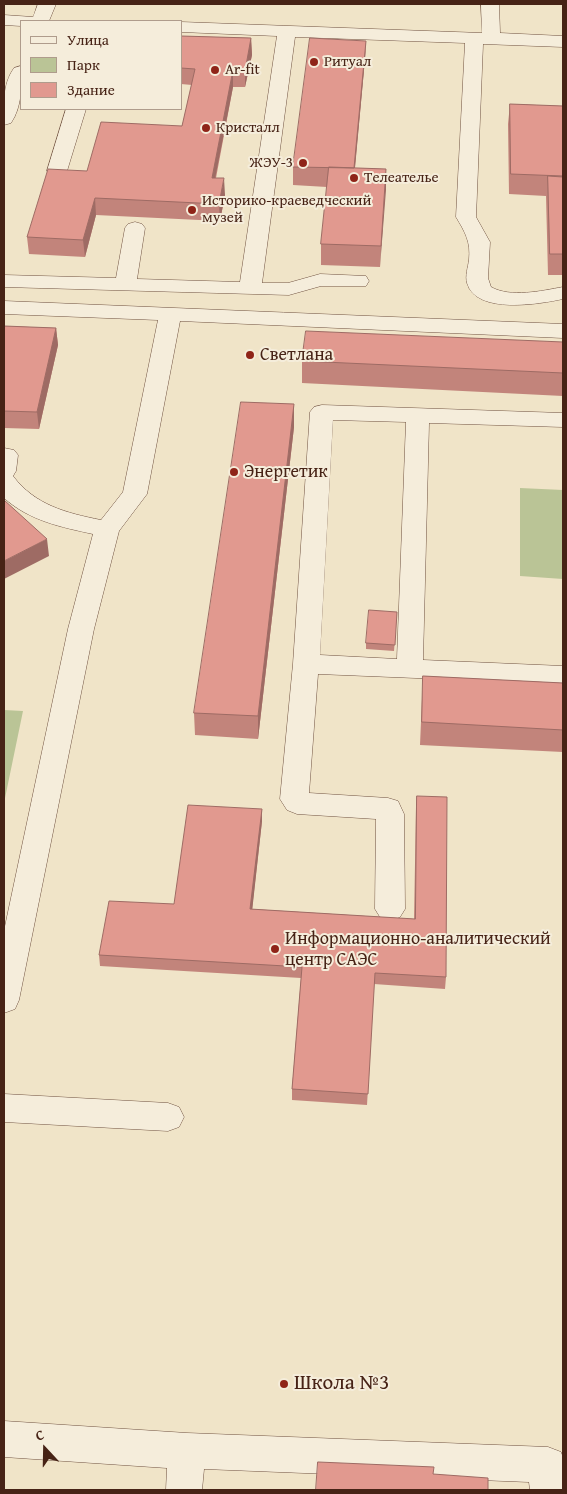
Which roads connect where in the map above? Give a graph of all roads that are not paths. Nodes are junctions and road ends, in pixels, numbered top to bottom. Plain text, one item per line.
1 (47, 4) edge
2 (490, 4) edge
3 (4, 20) edge
4 (40, 20) edge
5 (20, 21) edge
6 (182, 27) edge
7 (287, 31) junction
8 (482, 38) junction
9 (563, 41) edge
10 (20, 75) edge
11 (76, 110) edge
12 (4, 118) edge
13 (58, 171) edge
14 (136, 228) dead end
15 (4, 281) edge
16 (358, 281) dead end
17 (125, 286) junction
18 (250, 289) junction
19 (563, 293) edge
20 (4, 307) edge
21 (170, 315) junction
22 (563, 331) edge
23 (418, 415) junction
24 (563, 420) edge
25 (4, 481) edge
26 (107, 529) junction
27 (306, 664) junction
28 (410, 668) junction
29 (563, 675) edge
30 (390, 909) dead end
31 (8, 962) edge
32 (4, 1000) edge
33 (4, 1108) edge
34 (168, 1117) dead end
35 (4, 1439) edge
36 (187, 1451) junction
37 (184, 1490) edge
38 (548, 1490) edge

1 - 4 street
2 - 8 street
3 - 5 street
6 - 7 street
7 - 8 street
7 - 18 street
8 - 9 street
8 - 19 street
10 - 12 street
11 - 13 street
14 - 17 street
15 - 17 street
16 - 18 street
17 - 18 street
20 - 21 street
21 - 22 street
21 - 26 street
23 - 24 street
23 - 27 street
23 - 28 street
25 - 26 street
26 - 31 street
27 - 28 street
27 - 30 street
28 - 29 street
31 - 32 street
33 - 34 street
35 - 36 street
36 - 37 street
36 - 38 street

